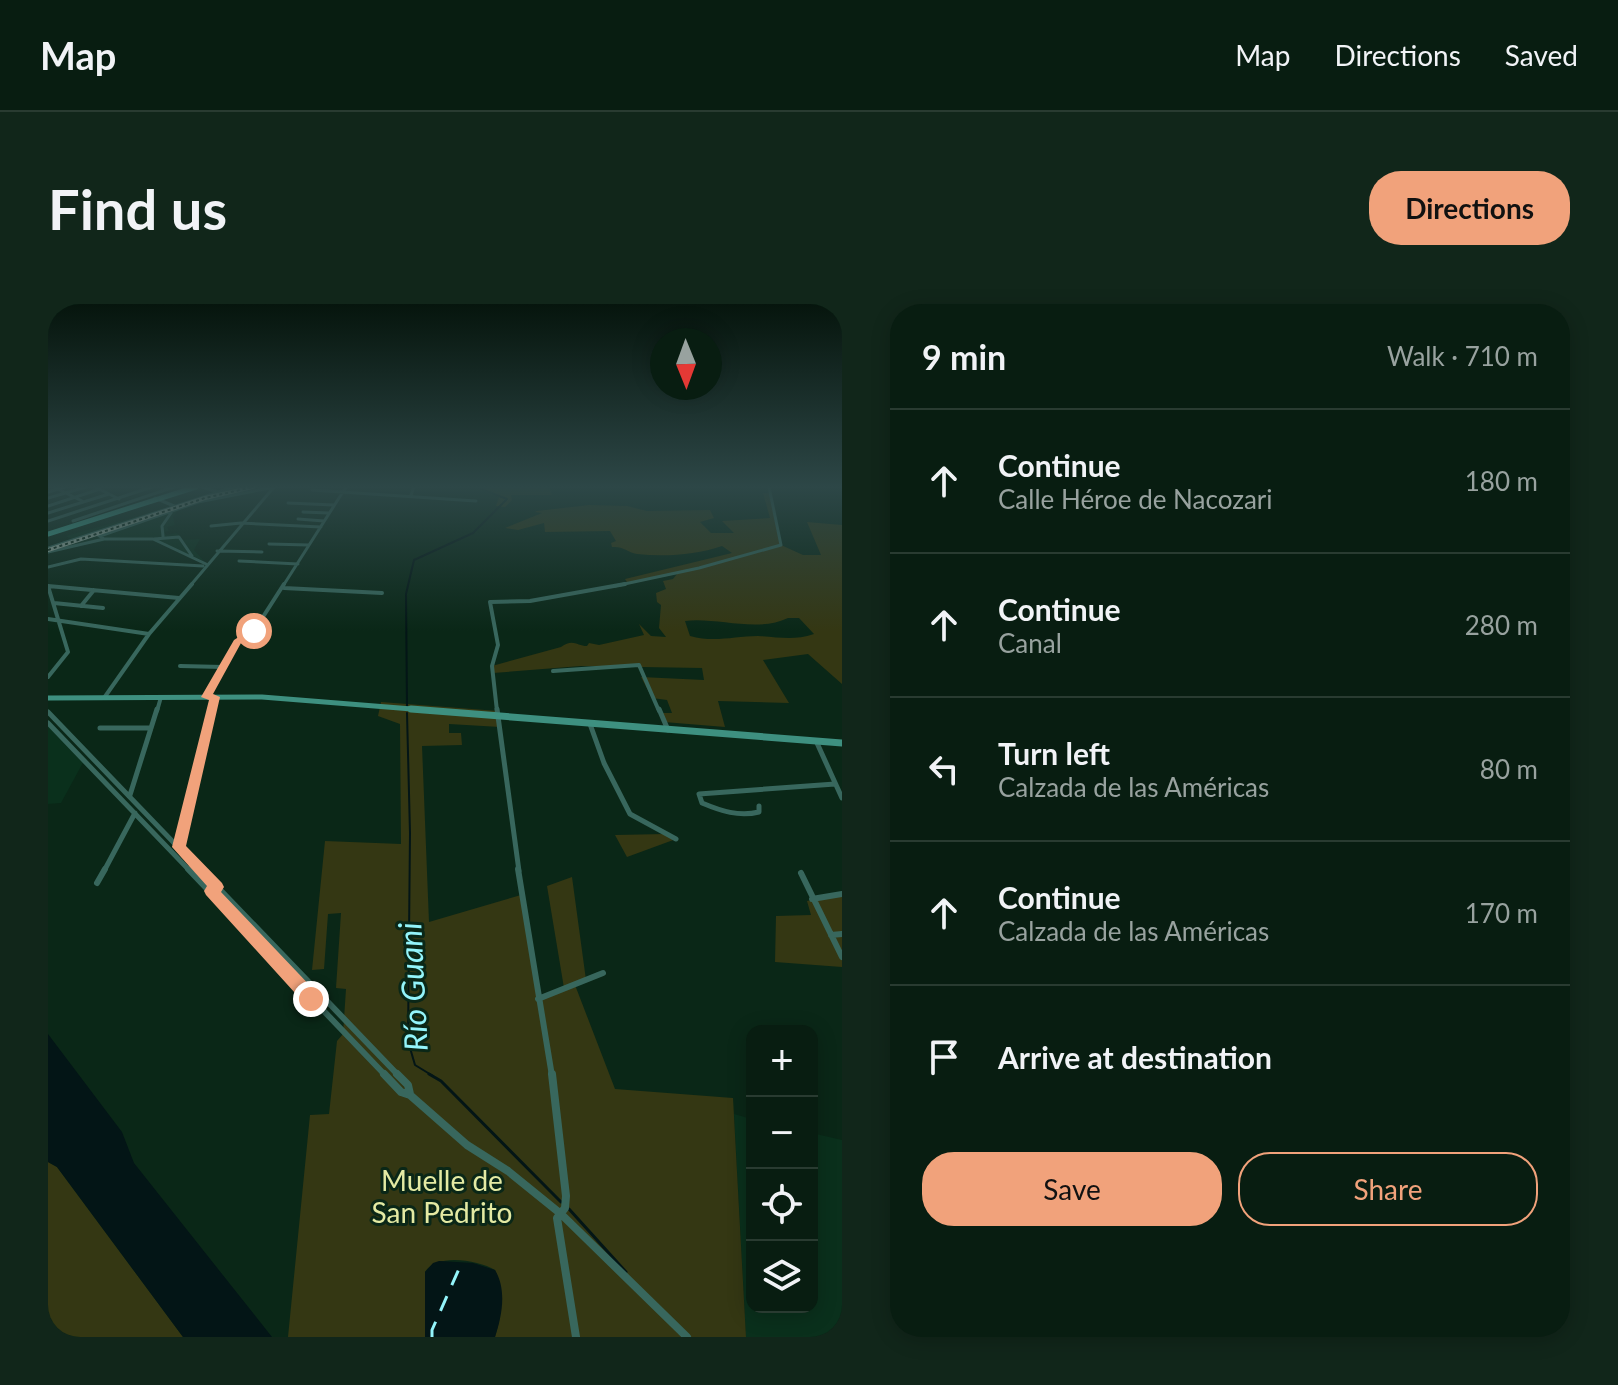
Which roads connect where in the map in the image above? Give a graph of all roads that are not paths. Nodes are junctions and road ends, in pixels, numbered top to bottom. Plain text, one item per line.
1 (87, 535) edge
2 (98, 535) edge
3 (107, 535) edge
4 (231, 535) edge
5 (316, 535) edge
6 (779, 535) edge
7 (163, 536) joint
8 (102, 537) junction
9 (153, 539) junction
10 (269, 544) dead end
11 (310, 545) junction
12 (48, 550) edge
13 (217, 551) junction
14 (262, 552) dead end
15 (192, 556) junction
16 (239, 561) dead end
17 (298, 564) junction
18 (205, 565) junction
19 (48, 567) edge
20 (48, 586) edge
21 (284, 588) junction
22 (94, 590) junction
23 (382, 593) dead end
24 (179, 598) junction
25 (54, 603) junction
26 (81, 606) junction
27 (103, 608) dead end
28 (48, 619) edge
29 (59, 621) junction
30 (149, 634) junction
31 (180, 666) dead end
32 (223, 667) junction
33 (553, 671) dead end
34 (48, 677) edge
35 (161, 697) junction
36 (206, 697) junction
37 (215, 697) junction
38 (48, 698) edge
39 (104, 698) junction
40 (48, 712) edge
41 (499, 716) junction
42 (48, 723) edge
43 (590, 724) junction
44 (100, 728) dead end
45 (151, 728) junction
46 (668, 730) junction
47 (817, 743) junction
48 (842, 743) edge
49 (835, 784) junction
50 (130, 795) junction
51 (842, 798) edge
52 (122, 799) junction
53 (759, 806) dead end
54 (135, 813) junction
55 (676, 839) dead end
56 (179, 847) junction
57 (801, 873) dead end
58 (97, 883) dead end
59 (214, 889) junction
60 (842, 894) edge
61 (812, 899) junction
62 (842, 934) edge
63 (831, 935) junction
64 (842, 957) edge
65 (603, 973) dead end
66 (318, 994) junction
67 (311, 999) junction
68 (538, 999) junction
69 (410, 1095) junction
70 (563, 1211) junction
71 (576, 1337) edge
72 (687, 1337) edge

1 - 12 street
2 - 8 street
3 - 8 street
4 - 13 street
5 - 11 street
6 - 41 street
7 - 9 street
7 - 15 street
8 - 9 street
8 - 12 street
9 - 15 street
10 - 11 street
11 - 17 street
13 - 14 street
13 - 18 street
15 - 18 street
16 - 17 street
17 - 21 street
18 - 19 street
18 - 24 street
20 - 22 street
20 - 25 street
21 - 23 street
21 - 32 street
22 - 24 street
22 - 26 street
24 - 30 street
25 - 26 street
25 - 29 street
26 - 27 street
28 - 29 street
29 - 30 street
29 - 34 street
30 - 39 street
31 - 32 street
32 - 36 street
33 - 46 street
35 - 36 main road
35 - 39 main road
35 - 45 street
36 - 37 main road
37 - 41 main road
37 - 56 street
38 - 39 main road
40 - 50 street
41 - 43 main road
41 - 68 street
42 - 52 street
43 - 46 main road
43 - 55 street
44 - 45 street
45 - 50 street
46 - 47 main road
47 - 48 main road
47 - 49 street
49 - 51 street
49 - 53 street
50 - 52 street
50 - 56 street
52 - 54 street
54 - 58 street
54 - 59 street
56 - 59 street
57 - 61 street
59 - 66 street
59 - 67 street
60 - 61 street
61 - 63 street
62 - 63 street
63 - 64 street
65 - 68 street
66 - 67 street
66 - 69 street
67 - 69 street
68 - 70 street
69 - 70 street
70 - 71 street
70 - 72 street

